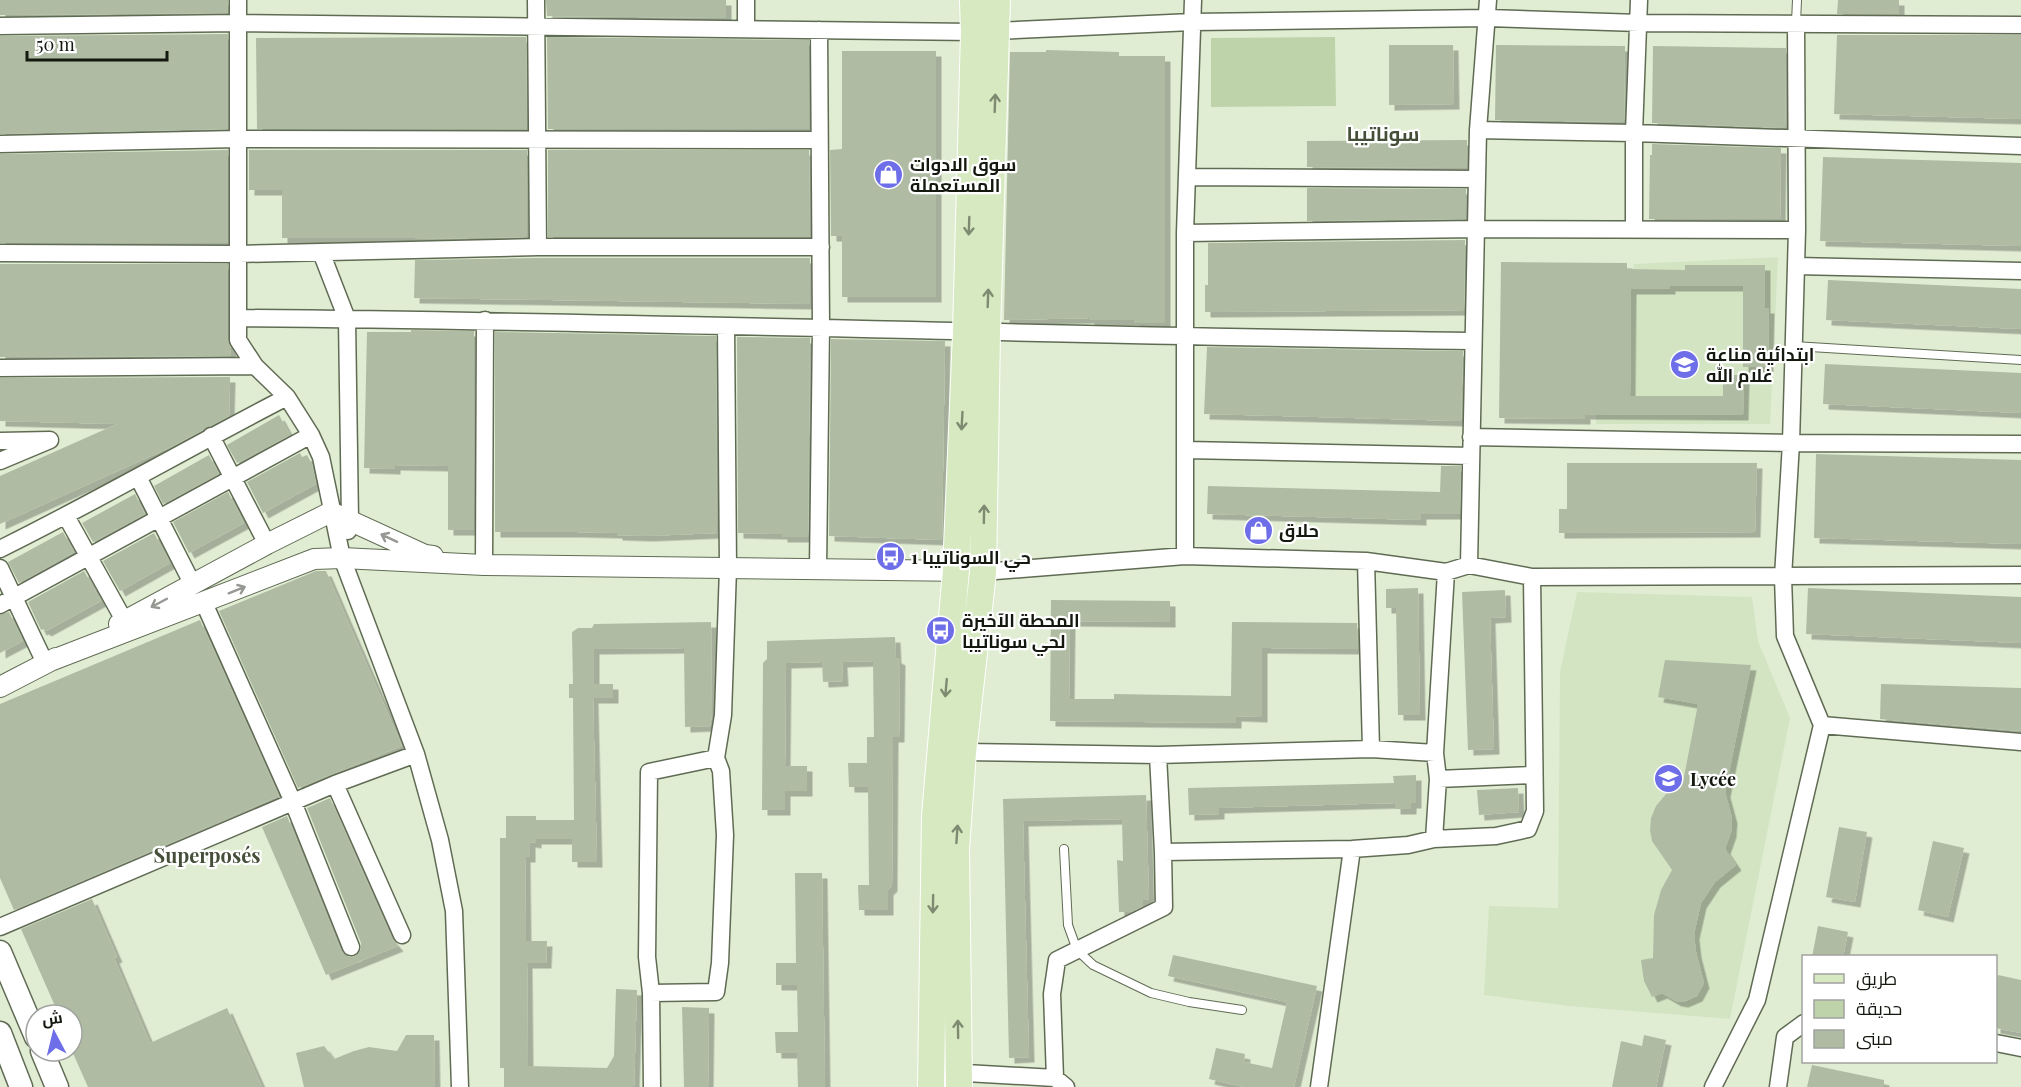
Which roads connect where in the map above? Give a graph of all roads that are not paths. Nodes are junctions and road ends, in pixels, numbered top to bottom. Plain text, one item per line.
1 (238, 0) edge
2 (536, 0) edge
3 (746, 0) edge
4 (973, 0) edge
5 (997, 0) edge
6 (1193, 0) edge
7 (1488, 0) edge
8 (1639, 0) edge
9 (1797, 0) edge
10 (1488, 18) junction
11 (1192, 22) junction
12 (238, 23) junction
13 (1639, 23) junction
14 (1796, 23) junction
15 (2021, 25) edge
16 (0, 26) edge
17 (537, 27) junction
18 (746, 29) junction
19 (819, 30) junction
20 (986, 31) junction
21 (1478, 130) junction
22 (1634, 133) junction
23 (1797, 138) junction
24 (238, 139) junction
25 (536, 139) junction
26 (819, 140) junction
27 (0, 144) edge
28 (2021, 146) edge
29 (1187, 177) junction
30 (1477, 179) junction
31 (1476, 230) junction
32 (1634, 230) junction
33 (1797, 230) junction
34 (1185, 233) junction
35 (538, 247) junction
36 (821, 247) junction
37 (321, 252) junction
38 (0, 253) edge
39 (238, 254) junction
40 (1796, 266) junction
41 (2021, 272) edge
42 (238, 318) junction
43 (347, 319) junction
44 (485, 320) junction
45 (726, 326) junction
46 (821, 327) junction
47 (976, 333) junction
48 (1187, 338) junction
49 (1473, 340) junction
50 (1794, 346) junction
51 (2021, 360) edge
52 (255, 366) junction
53 (0, 368) edge
54 (287, 397) junction
55 (311, 435) junction
56 (211, 436) junction
57 (1471, 437) junction
58 (0, 441) edge
59 (1791, 443) junction
60 (2021, 444) edge
61 (1186, 450) junction
62 (1471, 456) junction
63 (0, 461) edge
64 (138, 477) junction
65 (234, 479) junction
66 (331, 512) junction
67 (66, 516) junction
68 (160, 519) junction
69 (350, 520) junction
70 (267, 544) junction
71 (0, 549) edge
72 (1185, 556) junction
73 (88, 557) junction
74 (342, 558) junction
75 (1366, 561) junction
76 (484, 565) junction
77 (1468, 565) junction
78 (0, 568) edge
79 (728, 568) junction
80 (818, 569) junction
81 (956, 570) junction
82 (983, 572) junction
83 (1446, 572) junction
84 (2021, 575) edge
85 (1532, 577) junction
86 (1783, 577) junction
87 (192, 585) junction
88 (7, 601) edge
89 (204, 603) junction
90 (125, 622) junction
91 (45, 663) junction
92 (0, 687) edge
93 (1822, 725) junction
94 (2021, 742) edge
95 (1371, 749) junction
96 (963, 752) junction
97 (416, 753) junction
98 (1435, 753) junction
99 (1158, 755) junction
100 (716, 758) junction
101 (1533, 775) junction
102 (1437, 779) junction
103 (335, 784) junction
104 (293, 802) junction
105 (1434, 839) junction
106 (1064, 849) dead end
107 (1352, 849) junction
108 (1163, 852) junction
109 (0, 927) edge
110 (402, 935) dead end
111 (351, 946) dead end
112 (1077, 950) junction
113 (0, 952) edge
114 (651, 993) junction
115 (24, 1009) edge
116 (1242, 1010) dead end
117 (1802, 1024) edge
118 (0, 1033) edge
119 (1997, 1044) edge
120 (2021, 1048) edge
121 (47, 1063) edge
122 (931, 1079) edge
123 (959, 1079) edge
124 (1061, 1083) edge
125 (21, 1087) edge
126 (57, 1087) edge
127 (460, 1087) edge
128 (652, 1087) edge
129 (1319, 1087) edge
130 (1713, 1087) edge
131 (1778, 1087) edge

1 - 12 street
2 - 17 street
3 - 18 street
4 - 20 main road
5 - 20 main road
6 - 11 street
7 - 10 street
8 - 13 street
9 - 14 lane
10 - 11 street
10 - 13 street
10 - 21 street
11 - 20 street
11 - 29 street
12 - 16 street
12 - 17 street
12 - 24 street
13 - 14 street
13 - 22 street
14 - 15 street
14 - 23 street
17 - 18 street
17 - 25 street
18 - 19 street
19 - 20 street
19 - 26 street
20 - 47 main road
21 - 22 street
21 - 30 street
22 - 23 street
22 - 32 street
23 - 28 street
23 - 33 street
24 - 25 street
24 - 27 street
24 - 39 street
25 - 26 street
25 - 35 street
26 - 36 street
29 - 30 street
29 - 34 street
30 - 31 street
31 - 32 street
31 - 34 street
31 - 49 street
32 - 33 street
33 - 40 street
34 - 48 street
35 - 36 street
35 - 37 street
36 - 46 street
37 - 39 street
37 - 43 street
38 - 39 street
39 - 42 street
40 - 41 street
40 - 50 street
42 - 43 street
42 - 52 street
43 - 44 street
43 - 69 street
44 - 45 street
44 - 76 street
45 - 46 street
45 - 79 street
46 - 47 street
46 - 80 street
47 - 48 street
47 -> 81 main road
82 -> 47 main road
48 - 49 street
48 - 61 street
49 - 57 street
50 - 51 lane
50 - 59 street
52 - 53 street
52 - 54 street
54 - 55 street
54 - 56 street
55 - 65 street
55 - 66 street
56 - 64 street
56 - 65 street
57 - 59 street
57 - 62 street
58 - 63 street
59 - 60 street
59 - 86 street
61 - 62 street
61 - 72 street
62 - 77 street
64 - 67 street
64 - 68 street
65 - 68 street
65 - 70 street
66 - 69 street
66 - 70 street
66 - 74 street
67 - 71 street
67 - 73 street
68 - 73 street
68 - 87 street
69 - 74 street
76 -> 69 street
70 - 87 street
72 - 75 street
72 - 82 street
73 - 88 street
73 - 90 street
74 - 76 street
89 -> 74 street
74 - 97 street
75 - 83 street
75 - 95 street
76 - 79 street
77 - 83 street
77 - 85 street
78 - 88 street
79 - 80 street
79 - 100 street
80 - 81 street
81 - 82 street
81 -> 122 main road
82 - 96 main road
83 - 98 street
84 - 86 street
85 - 86 street
85 - 101 street
86 - 93 street
87 -> 90 street
88 - 91 street
89 - 91 street
89 - 104 street
90 - 91 street
91 - 92 street
93 - 94 street
93 - 130 street
95 - 98 street
95 - 99 street
96 - 99 street
123 -> 96 main road
97 - 103 street
97 - 127 street
98 - 102 street
99 - 108 street
100 - 114 street
100 - 114 street
101 - 102 street
101 - 105 street
102 - 105 street
103 - 104 street
103 - 110 street
104 - 109 street
104 - 111 street
105 - 107 street
106 - 112 lane
107 - 108 street
107 - 129 street
108 - 112 street
112 - 116 lane
112 - 124 street
113 - 115 main road
114 - 128 street
117 - 131 street
118 - 125 main road
119 - 120 street
121 - 126 main road
122 - 123 street
123 - 124 street

